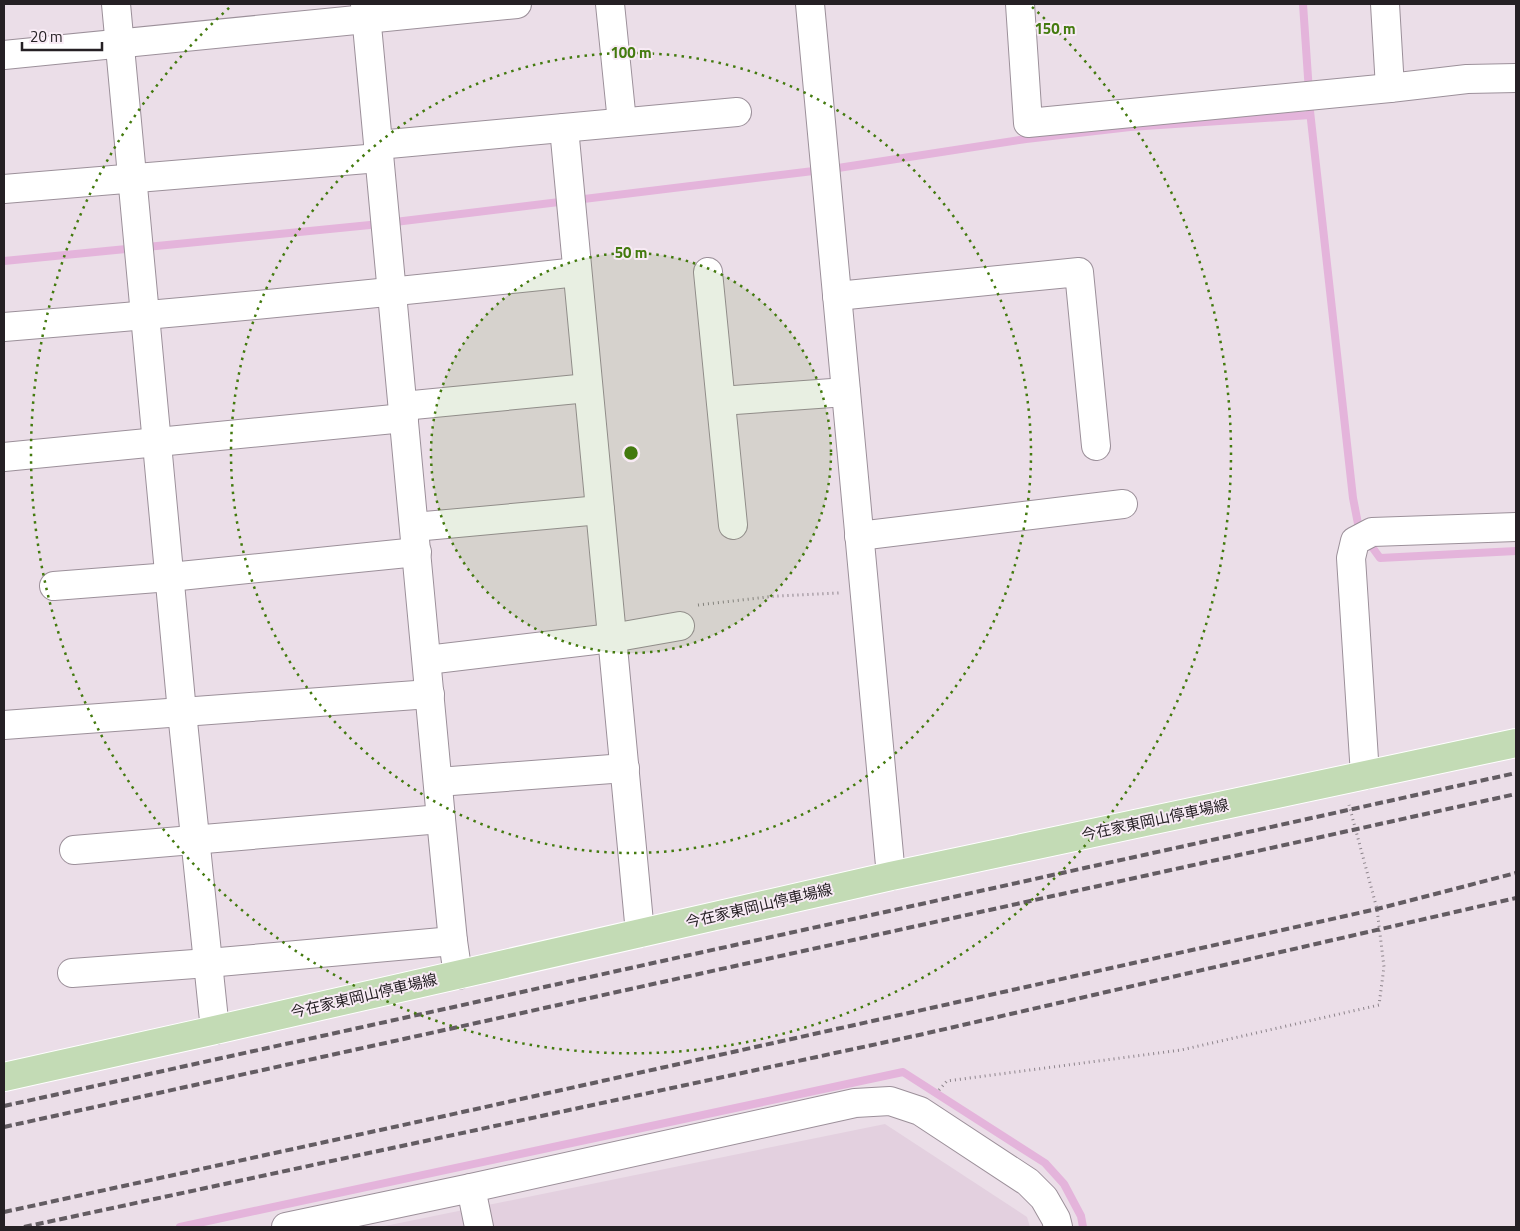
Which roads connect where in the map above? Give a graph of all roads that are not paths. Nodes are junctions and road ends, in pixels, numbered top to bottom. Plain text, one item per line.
1 (116, 4) edge
2 (517, 4) edge
3 (610, 4) edge
4 (810, 4) edge
5 (1020, 4) edge
6 (1385, 4) edge
7 (365, 11) edge
8 (120, 44) junction
9 (4, 55) edge
10 (1516, 78) edge
11 (1390, 88) junction
12 (737, 112) dead end
13 (622, 122) junction
14 (564, 128) junction
15 (378, 151) junction
16 (133, 178) junction
17 (4, 189) edge
18 (577, 272) junction
19 (708, 272) dead end
20 (392, 292) junction
21 (837, 296) junction
22 (145, 316) junction
23 (4, 327) edge
24 (588, 388) junction
25 (846, 392) junction
26 (721, 401) junction
27 (403, 412) junction
28 (157, 442) junction
29 (1096, 446) dead end
30 (4, 457) edge
31 (1123, 504) dead end
32 (600, 510) junction
33 (733, 525) dead end
34 (1516, 527) edge
35 (859, 536) junction
36 (416, 540) junction
37 (170, 577) junction
38 (54, 586) dead end
39 (680, 626) road end
40 (612, 638) junction
41 (427, 660) junction
42 (430, 694) junction
43 (182, 712) junction
44 (4, 725) edge
45 (1516, 743) edge
46 (624, 768) junction
47 (1353, 778) junction
48 (438, 782) junction
49 (441, 819) junction
50 (196, 840) junction
51 (74, 850) dead end
52 (891, 876) junction
53 (640, 933) junction
54 (453, 941) junction
55 (208, 963) junction
56 (72, 973) dead end
57 (458, 975) junction
58 (215, 1030) junction
59 (4, 1076) edge
60 (471, 1188) junction
61 (286, 1227) edge
62 (479, 1227) edge
63 (1058, 1227) edge

1 - 8 street
2 - 7 street
3 - 13 street
4 - 21 street
5 - 11 street
6 - 11 street
7 - 8 street
7 - 15 street
8 - 9 street
8 - 16 street
10 - 11 street
12 - 13 street
13 - 14 street
14 - 15 street
14 - 18 street
15 - 16 street
15 - 20 street
16 - 17 street
16 - 22 street
18 - 20 street
18 - 24 street
19 - 26 street
20 - 22 street
20 - 27 street
21 - 25 street
21 - 29 street
22 - 23 street
22 - 28 street
24 - 27 street
24 - 32 street
25 - 26 street
25 - 35 street
26 - 33 street
27 - 28 street
27 - 36 street
28 - 30 street
28 - 37 street
31 - 35 street
32 - 36 street
32 - 40 street
34 - 47 street
35 - 52 street
36 - 37 street
36 - 41 street
37 - 38 street
37 - 43 street
39 - 40 street
40 - 41 street
40 - 46 street
41 - 42 street
42 - 43 street
42 - 48 street
43 - 44 street
43 - 50 street
45 - 47 main road, 今在家東岡山停車場線
46 - 48 street
46 - 53 street
47 - 52 main road, 今在家東岡山停車場線
48 - 49 street
49 - 50 street
49 - 54 street
50 - 51 street
50 - 55 street
52 - 53 main road, 今在家東岡山停車場線
53 - 57 main road, 今在家東岡山停車場線
54 - 55 street
54 - 57 street
55 - 56 street
55 - 58 street
57 - 58 main road, 今在家東岡山停車場線
58 - 59 main road, 今在家東岡山停車場線
60 - 61 street
60 - 62 street
60 - 63 street

